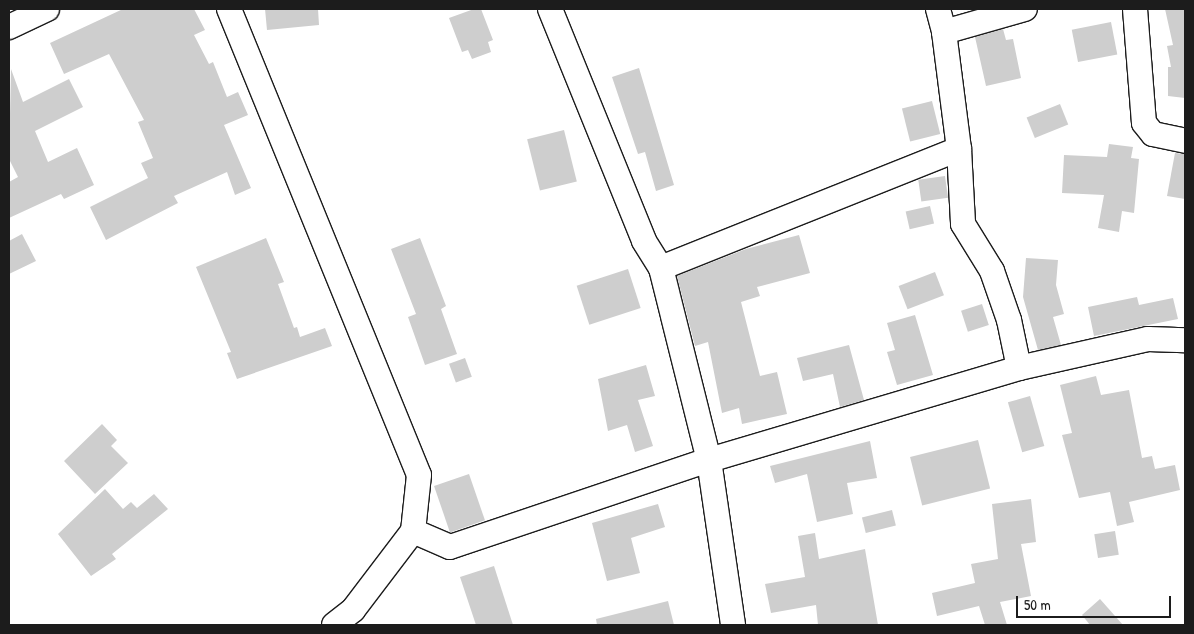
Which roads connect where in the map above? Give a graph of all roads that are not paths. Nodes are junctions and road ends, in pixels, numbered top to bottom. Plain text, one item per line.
1 (47, 9) edge
2 (229, 9) edge
3 (550, 9) edge
4 (938, 9) edge
5 (1025, 9) edge
6 (1135, 9) edge
7 (9, 27) edge
8 (944, 32) junction
9 (1185, 141) edge
10 (959, 149) junction
11 (661, 268) junction
12 (1185, 340) edge
13 (1019, 368) junction
14 (709, 460) junction
15 (413, 531) junction
16 (334, 625) edge
17 (733, 625) edge

1 - 7 street
2 - 15 street
3 - 11 street
4 - 8 street
5 - 8 street
6 - 9 street
8 - 10 street
10 - 11 street
10 - 13 street
11 - 14 street
12 - 13 street
13 - 14 street
14 - 15 street
14 - 17 street
15 - 16 street

